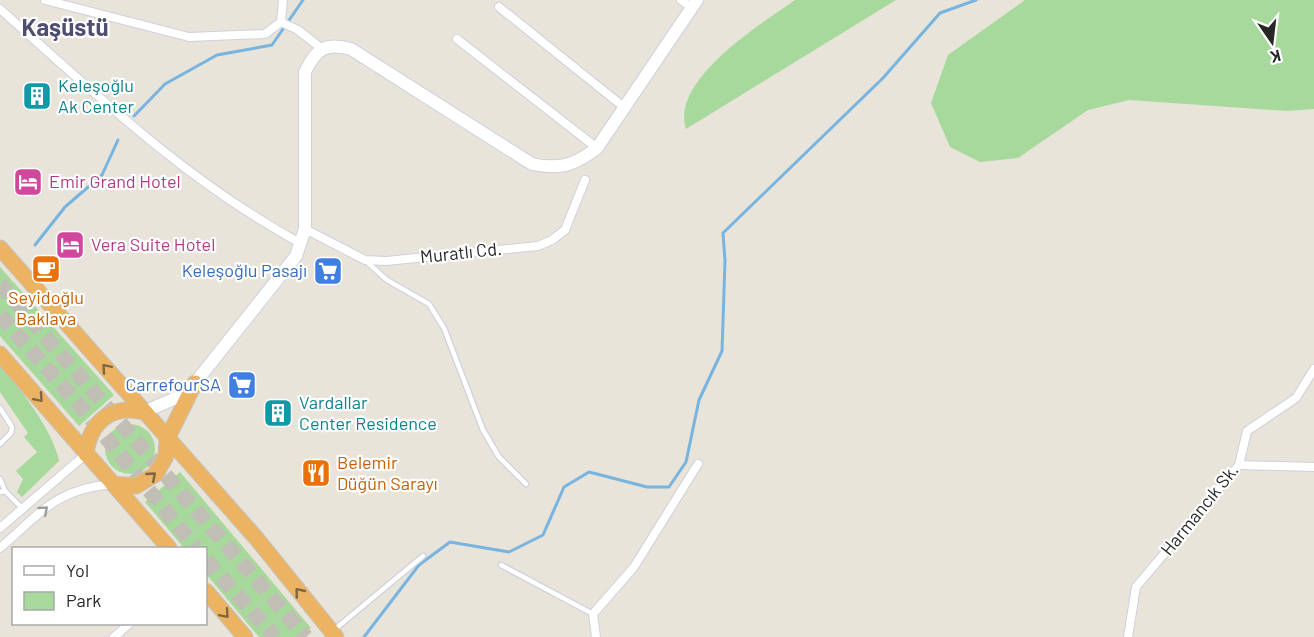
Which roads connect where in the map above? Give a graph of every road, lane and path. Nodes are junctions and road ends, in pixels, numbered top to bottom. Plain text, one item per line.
1 (45, 0) edge
2 (283, 0) edge
3 (690, 2) edge
4 (499, 7) dead end
5 (0, 9) edge
6 (281, 22) junction
7 (457, 39) dead end
8 (322, 49) junction
9 (626, 108) junction
10 (597, 148) junction
11 (585, 180) dead end
12 (306, 229) junction
13 (300, 243) junction
14 (0, 248) edge
15 (365, 260) junction
16 (0, 354) edge
17 (1314, 369) edge
18 (195, 382) junction
19 (1, 410) edge
20 (144, 412) junction
21 (167, 439) junction
22 (0, 444) edge
23 (86, 454) junction
24 (698, 464) dead end
25 (1239, 465) junction
26 (1314, 467) edge
27 (0, 479) edge
28 (113, 484) junction
29 (526, 484) dead end
30 (2, 491) edge
31 (22, 508) junction
32 (0, 528) edge
33 (167, 547) edge
34 (0, 548) edge
35 (423, 556) dead end
36 (501, 565) dead end
37 (207, 592) edge
38 (593, 614) junction
39 (128, 625) edge
40 (334, 634) edge
41 (114, 637) edge
42 (245, 637) edge
43 (596, 637) edge
44 (1128, 637) edge

1 - 6 street
2 - 6 street
3 - 9 street
4 - 9 street
5 - 13 street
6 - 8 street
7 - 10 street
8 - 10 street
8 - 12 street
9 - 10 street
11 - 15 street, Muratlı Cd.
12 - 13 street
12 - 15 street, Muratlı Cd.
13 - 18 street
20 -> 14 highway
15 - 29 lane
16 -> 23 highway
17 - 25 street, Harmancık Sk.
18 - 20 street
18 - 21 highway
19 - 22 lane
20 - 21 highway
20 - 23 highway
28 -> 21 highway
40 -> 21 highway
23 - 28 highway
23 - 31 street
24 - 38 street
25 - 26 street
25 - 44 street, Harmancık Sk.
27 - 30 lane
28 - 33 highway
34 -> 28 street
30 - 31 lane
31 - 32 street
35 - 40 lane
36 - 38 lane
37 -> 42 highway
38 - 43 street
39 - 41 street

